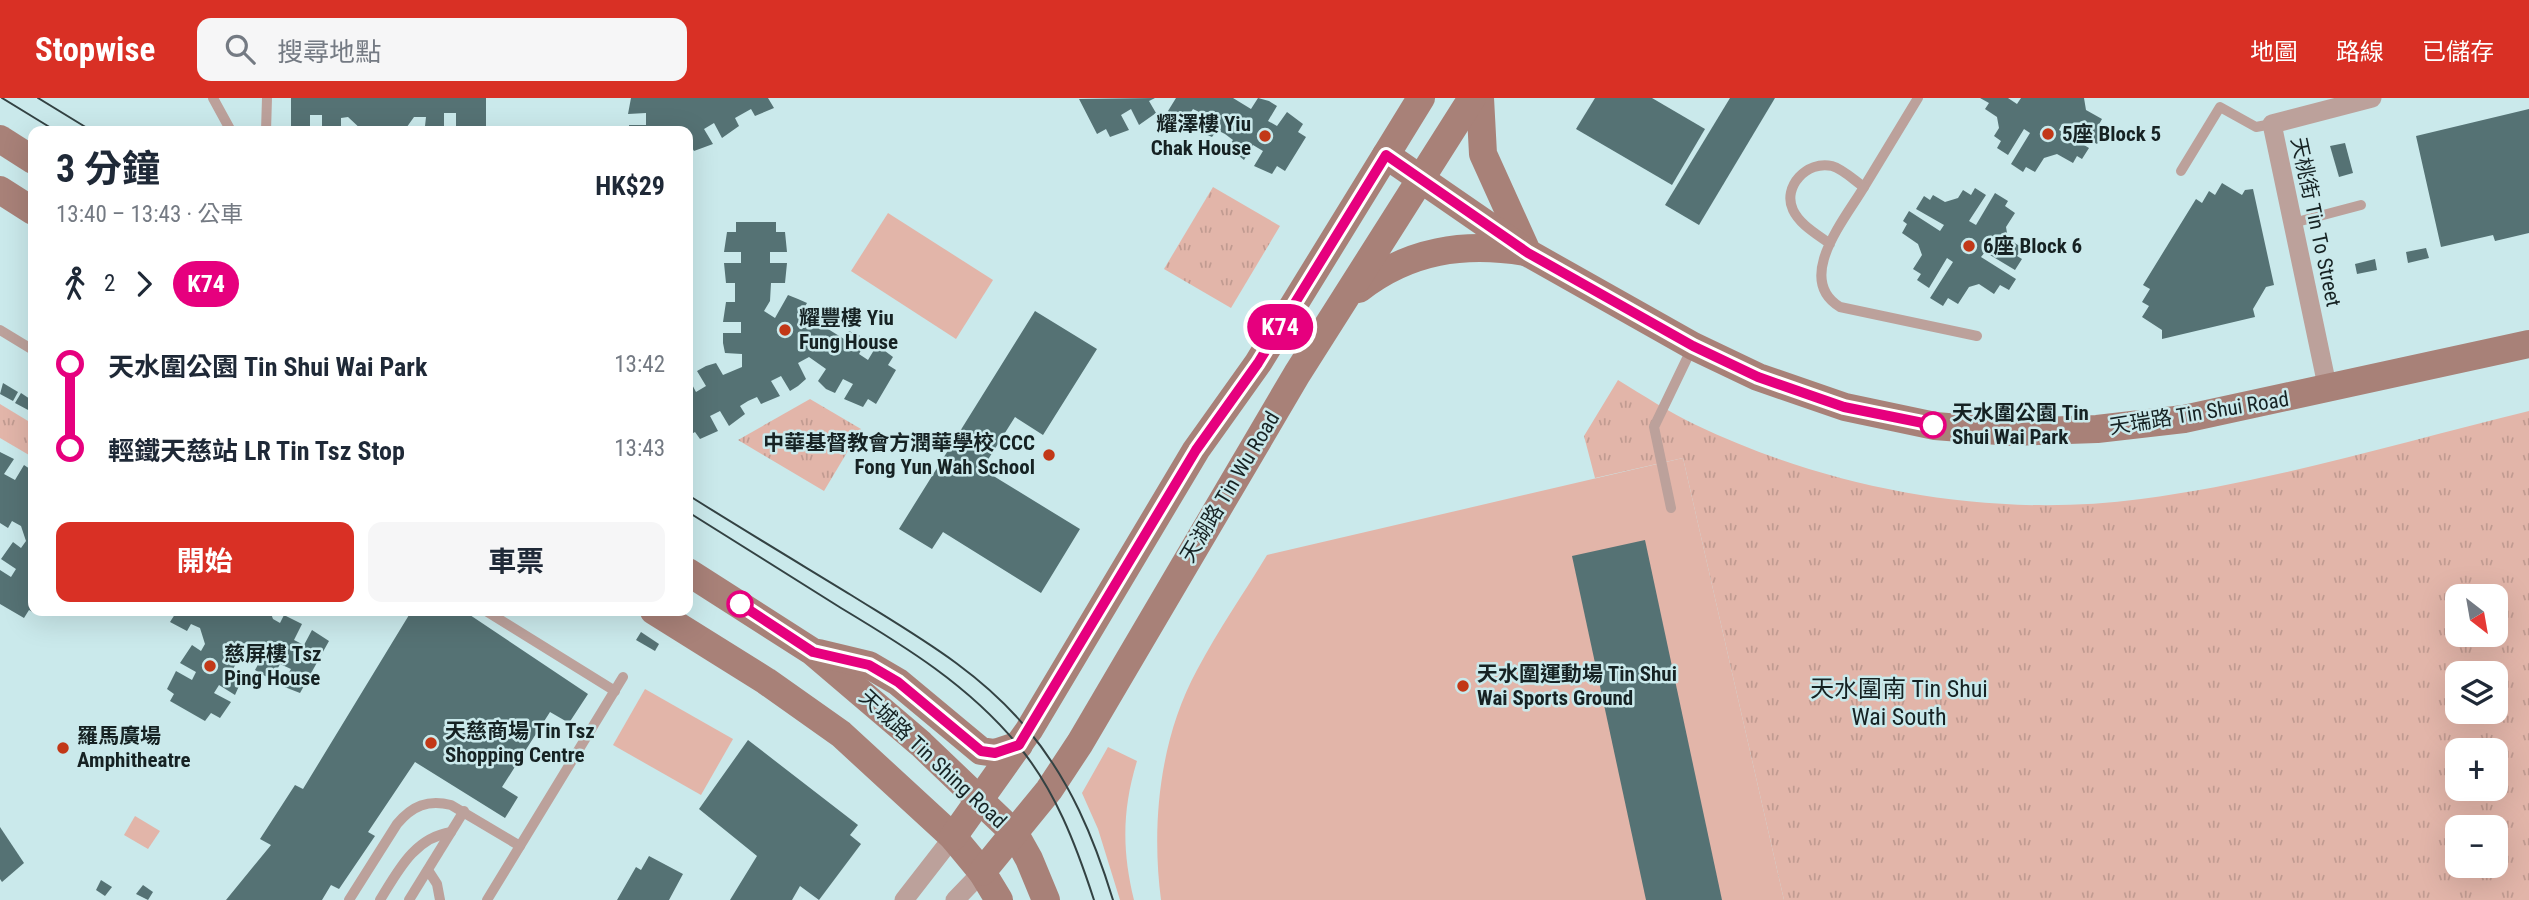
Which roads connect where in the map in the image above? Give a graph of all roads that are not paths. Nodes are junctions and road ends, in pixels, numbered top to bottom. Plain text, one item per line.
1 (213, 98) edge
2 (267, 98) edge
3 (1421, 98) edge
4 (1472, 98) edge
5 (1480, 98) edge
6 (1918, 98) edge
7 (2372, 98) edge
8 (2272, 124) junction
9 (228, 126) edge
10 (266, 126) edge
11 (1, 139) edge
12 (1386, 155) junction
13 (28, 157) edge
14 (2181, 172) dead end
15 (1423, 179) junction
16 (1864, 187) junction
17 (0, 190) edge
18 (2361, 205) dead end
19 (28, 208) edge
20 (2293, 223) junction
21 (1830, 244) junction
22 (1528, 253) junction
23 (1346, 298) junction
24 (0, 330) edge
25 (1977, 336) dead end
26 (2529, 345) edge
27 (28, 346) edge
28 (1693, 346) junction
29 (2328, 390) junction
30 (1671, 508) dead end
31 (693, 575) edge
32 (494, 616) edge
33 (662, 616) edge
34 (813, 652) junction
35 (623, 677) dead end
36 (615, 691) junction
37 (1019, 745) junction
38 (982, 800) junction
39 (464, 811) junction
40 (451, 832) junction
41 (1014, 834) junction
42 (953, 837) junction
43 (520, 846) junction
44 (428, 870) junction
45 (982, 872) junction
46 (349, 900) edge
47 (380, 900) edge
48 (409, 900) edge
49 (440, 900) edge
50 (487, 900) edge
51 (904, 900) edge
52 (955, 900) edge
53 (999, 900) edge
54 (1046, 900) edge

1 - 9 lane
2 - 10 lane
3 - 12 main road, 天湖路 Tin Wu Road
4 - 15 main road, 天湖路 Tin Wu Road
5 - 22 main road
6 - 16 lane
7 - 8 street, 天桃街 Tin To Street
8 - 14 lane
8 - 20 street, 天桃街 Tin To Street
11 - 13 main road
12 - 15 main road, 天瑞路 Tin Shui Road
12 - 37 main road, 天湖路 Tin Wu Road
15 - 22 main road, 天瑞路 Tin Shui Road
15 - 23 main road, 天湖路 Tin Wu Road
16 - 21 lane
16 - 21 lane
17 - 19 main road
18 - 20 lane
20 - 29 street, 天桃街 Tin To Street
21 - 25 lane
22 - 23 main road
22 - 28 main road, 天瑞路 Tin Shui Road
23 - 41 main road, 天湖路 Tin Wu Road
24 - 27 lane
26 - 29 main road, 天瑞路 Tin Shui Road
28 - 29 main road, 天瑞路 Tin Shui Road
28 - 30 lane
31 - 34 main road, 天城路 Tin Shing Road
32 - 36 lane
33 - 42 main road, 天城路 Tin Shing Road
34 - 37 main road
34 - 38 main road, 天城路 Tin Shing Road
35 - 36 lane
36 - 43 lane
37 - 38 main road, 天湖路 Tin Wu Road
38 - 41 main road, 天城路 Tin Shing Road
38 - 42 main road, 天湖路 Tin Wu Road
39 - 40 lane
39 - 43 lane
39 - 46 lane
40 - 44 lane
40 - 47 lane
41 - 45 main road, 天湖路 Tin Wu Road
41 - 54 main road, 天城路 Tin Shing Road
42 - 45 main road, 天城路 Tin Shing Road
42 - 51 street
43 - 50 lane
44 - 48 lane
44 - 49 lane
45 - 52 street
45 - 53 main road, 天城路 Tin Shing Road

